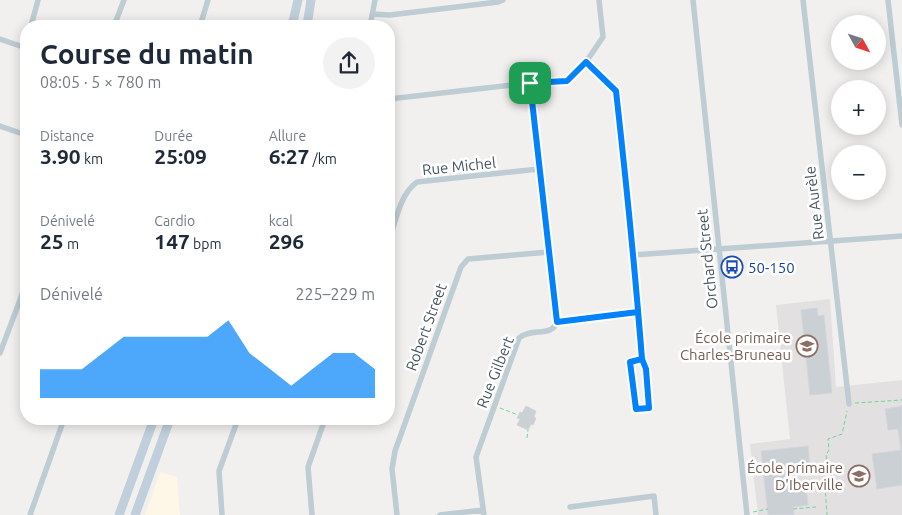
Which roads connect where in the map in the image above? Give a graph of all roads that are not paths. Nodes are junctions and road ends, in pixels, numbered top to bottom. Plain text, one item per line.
1 (38, 0) edge
2 (124, 0) edge
3 (208, 0) edge
4 (298, 0) edge
5 (311, 0) edge
6 (375, 0) edge
7 (503, 0) edge
8 (599, 0) edge
9 (693, 0) edge
10 (803, 0) edge
11 (888, 0) edge
12 (373, 14) junction
13 (33, 20) edge
14 (116, 20) edge
15 (202, 20) edge
16 (293, 20) edge
17 (308, 20) edge
18 (372, 20) edge
19 (0, 39) edge
20 (20, 44) edge
21 (586, 62) junction
22 (530, 83) junction
23 (395, 98) edge
24 (902, 125) edge
25 (0, 126) edge
26 (20, 133) edge
27 (539, 169) junction
28 (395, 223) edge
29 (902, 236) edge
30 (831, 242) junction
31 (718, 248) junction
32 (549, 252) junction
33 (633, 255) junction
34 (20, 300) edge
35 (0, 353) edge
36 (642, 359) junction
37 (849, 404) road end
38 (62, 425) edge
39 (152, 425) edge
40 (168, 425) edge
41 (236, 425) edge
42 (323, 425) edge
43 (132, 479) junction
44 (146, 484) junction
45 (570, 507) dead end
46 (484, 512) edge
47 (747, 514) edge
48 (30, 515) edge
49 (119, 515) edge
50 (134, 515) edge
51 (222, 515) edge
52 (312, 515) edge
53 (397, 515) edge
54 (440, 515) edge
55 (656, 515) edge

1 - 13 street
2 - 14 street
3 - 15 street
4 - 16 main road
5 - 17 main road
6 - 12 street
7 - 12 street
8 - 21 street
9 - 31 street, Orchard Street
10 - 30 street, Rue Aurèle
11 - 24 street
12 - 18 street
19 - 20 street
21 - 22 street
21 - 33 street
22 - 23 street
22 - 27 street
25 - 26 street
27 - 28 street, Rue Michel
27 - 32 street
29 - 30 street
30 - 31 street
30 - 37 street, Rue Aurèle
31 - 33 street
31 - 47 street, Orchard Street
32 - 46 street, Rue Gilbert
32 - 53 street, Robert Street
33 - 36 street
34 - 35 street
36 - 36 street
38 - 48 street
39 - 43 main road
40 - 44 main road
41 - 51 street
42 - 52 street
43 - 44 main road
43 - 49 main road
44 - 50 main road
45 - 55 street
46 - 54 street

